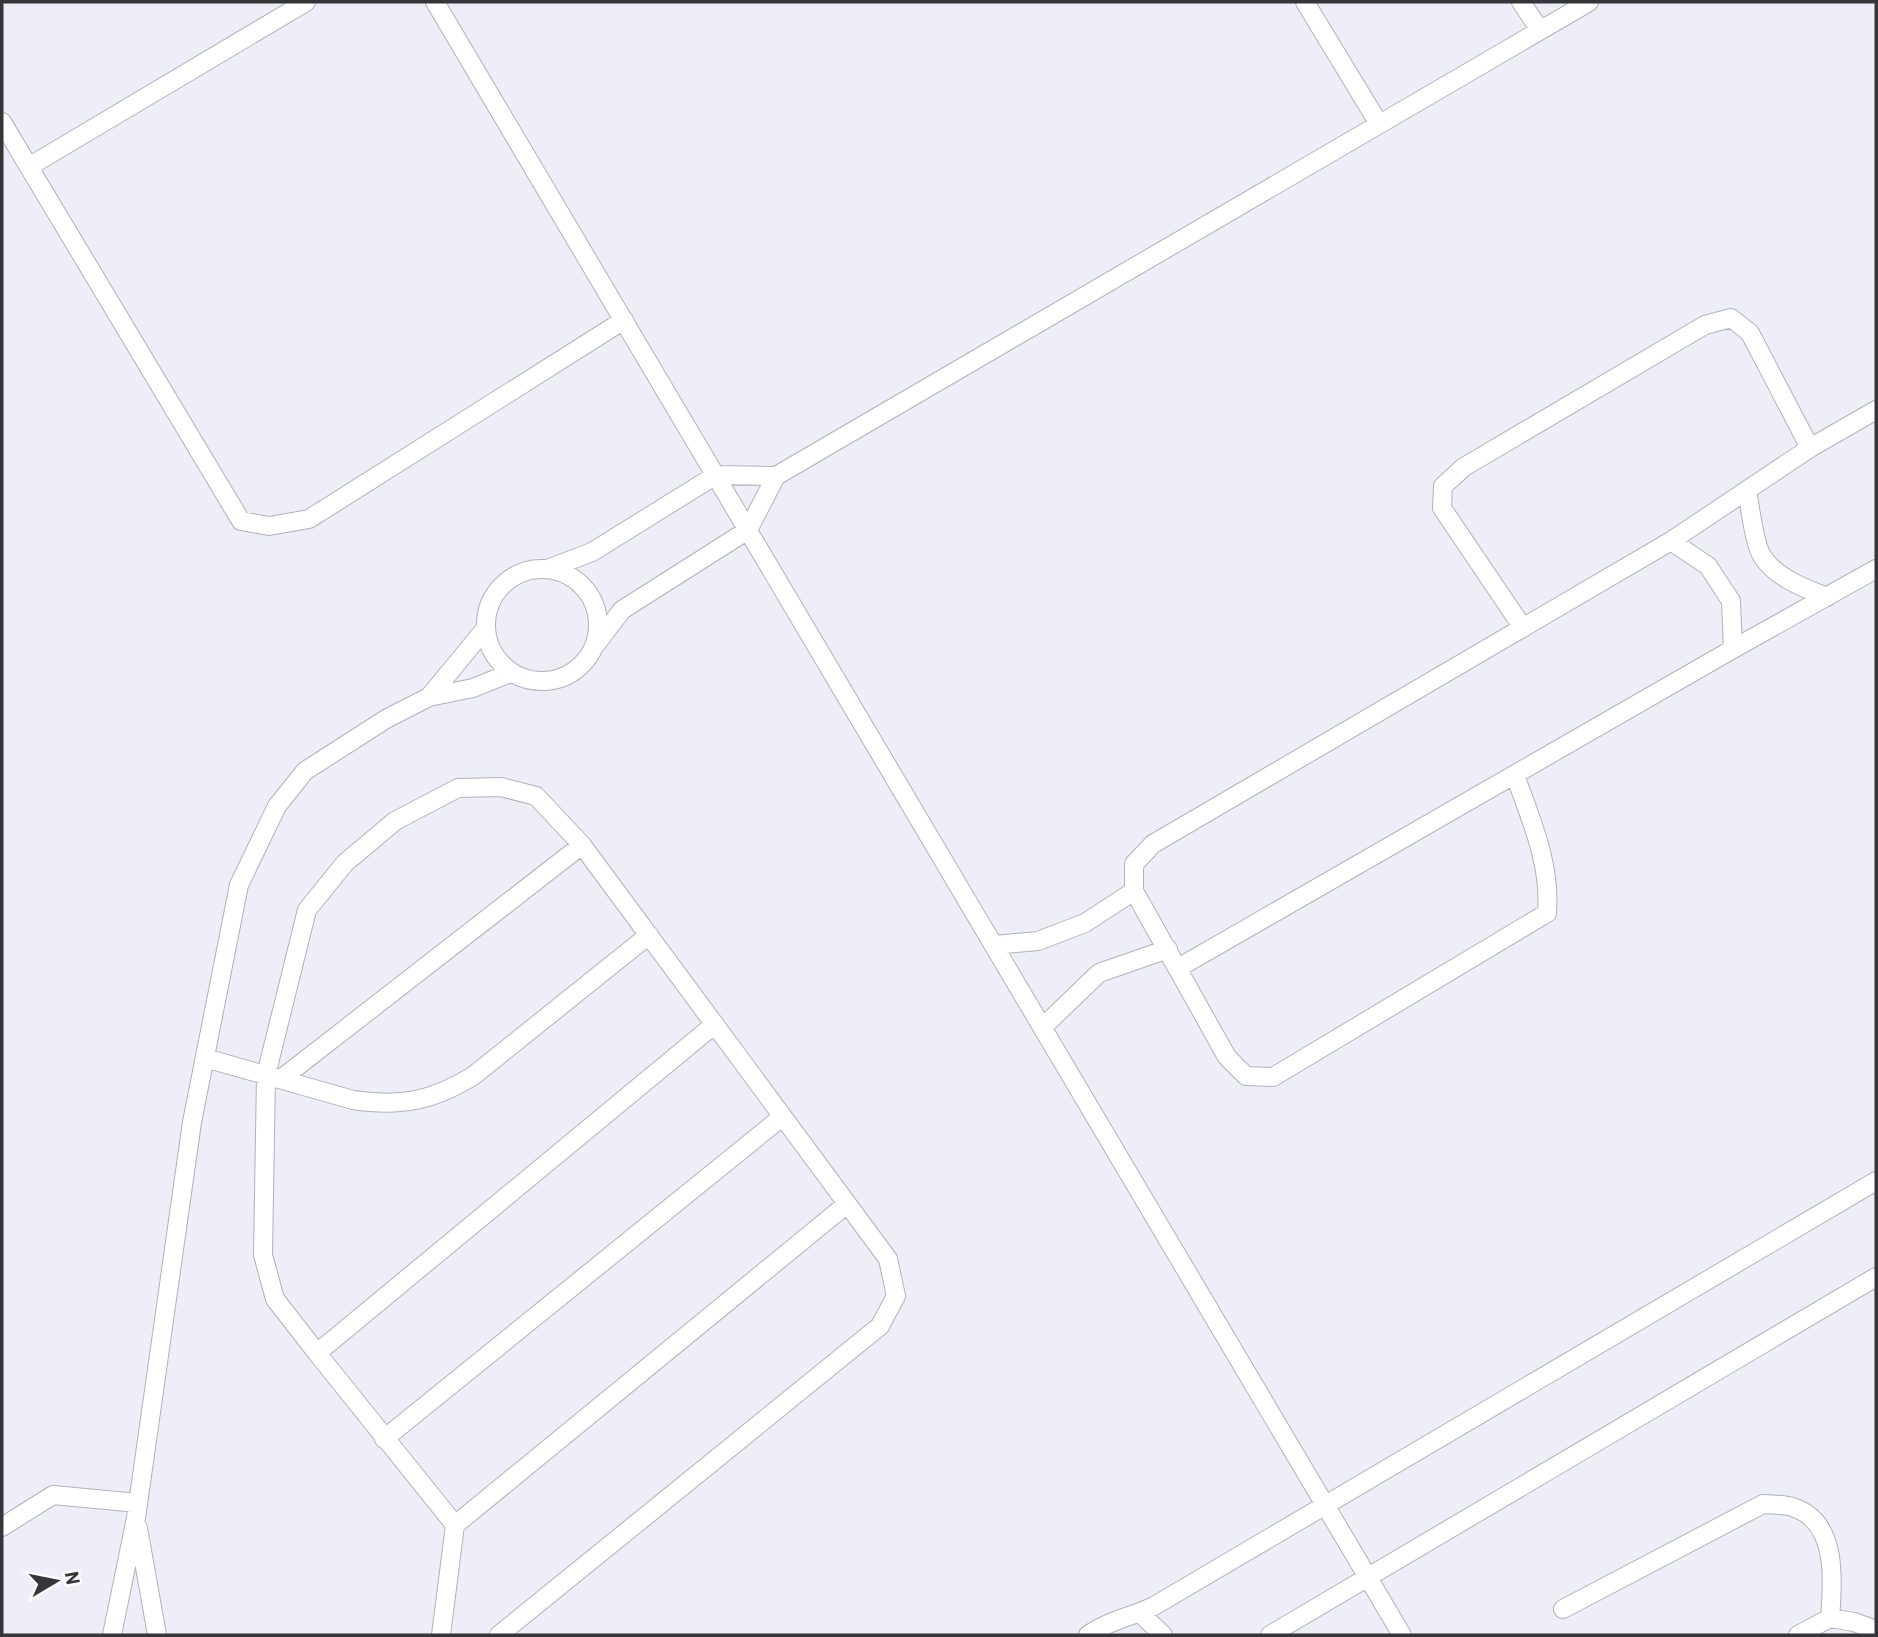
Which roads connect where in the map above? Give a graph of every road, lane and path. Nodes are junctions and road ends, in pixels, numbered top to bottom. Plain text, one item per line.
1 (306, 2) edge
2 (435, 2) edge
3 (1306, 2) edge
4 (1521, 2) edge
5 (1589, 2) edge
6 (1540, 30) junction
7 (2, 122) edge
8 (1378, 124) junction
9 (30, 166) junction
10 (624, 320) junction
11 (1876, 410) edge
12 (1810, 449) junction
13 (716, 475) junction
14 (776, 475) junction
15 (1748, 490) junction
16 (748, 530) junction
17 (1671, 541) junction
18 (550, 568) junction
19 (1876, 569) edge
20 (1827, 597) junction
21 (1523, 628) junction
22 (485, 629) junction
23 (595, 646) junction
24 (1733, 649) junction
25 (509, 673) junction
26 (429, 697) junction
27 (1515, 775) junction
28 (582, 845) junction
29 (1134, 891) junction
30 (649, 935) junction
31 (994, 944) junction
32 (1168, 949) junction
33 (1178, 968) junction
34 (715, 1024) junction
35 (1042, 1027) junction
36 (205, 1058) junction
37 (273, 1077) junction
38 (782, 1117) junction
39 (1876, 1181) edge
40 (847, 1204) junction
41 (1876, 1277) edge
42 (317, 1353) junction
43 (384, 1439) junction
44 (1326, 1504) junction
45 (137, 1511) junction
46 (455, 1525) junction
47 (2, 1527) edge
48 (1368, 1577) junction
49 (1563, 1609) dead end
50 (1140, 1613) junction
51 (1829, 1618) junction
52 (1876, 1630) edge
53 (112, 1635) edge
54 (157, 1635) edge
55 (441, 1635) edge
56 (499, 1635) edge
57 (1088, 1635) edge
58 (1163, 1635) edge
59 (1270, 1635) edge
60 (1402, 1635) edge
61 (1798, 1635) edge

1 - 9 lane
2 - 10 lane
3 - 8 lane
4 - 6 lane
5 - 6 lane
6 - 8 lane
7 - 9 lane
8 - 14 lane
9 - 10 lane
10 - 13 lane
11 - 12 lane
12 - 15 lane
12 - 21 lane
13 - 14 lane
13 - 16 lane
13 - 18 lane
14 - 16 lane
15 - 17 lane
15 - 20 lane
16 - 23 lane
16 - 31 lane
17 - 21 lane
17 - 24 lane
18 - 22 lane
18 - 23 lane
19 - 20 lane
20 - 24 lane
21 - 29 lane
22 - 25 lane
22 - 26 lane
23 - 25 lane
24 - 27 lane
25 - 26 lane
26 - 36 lane
27 - 33 lane
27 - 33 lane
28 - 30 lane
28 - 37 lane
28 - 37 lane
29 - 31 lane
29 - 32 lane
30 - 34 lane
30 - 37 lane
31 - 35 lane
32 - 33 lane
32 - 35 lane
34 - 38 lane
34 - 42 lane
35 - 44 lane
36 - 37 lane
36 - 45 lane
37 - 42 lane
38 - 40 lane
38 - 43 lane
39 - 44 lane
40 - 46 lane
40 - 56 lane
41 - 48 lane
42 - 43 lane
43 - 46 lane
44 - 48 lane
44 - 50 lane
45 - 47 lane
45 - 53 lane
45 - 54 lane
46 - 55 lane
48 - 59 lane
48 - 60 lane
49 - 51 lane
50 - 57 lane
50 - 58 lane
51 - 52 lane
51 - 61 lane

